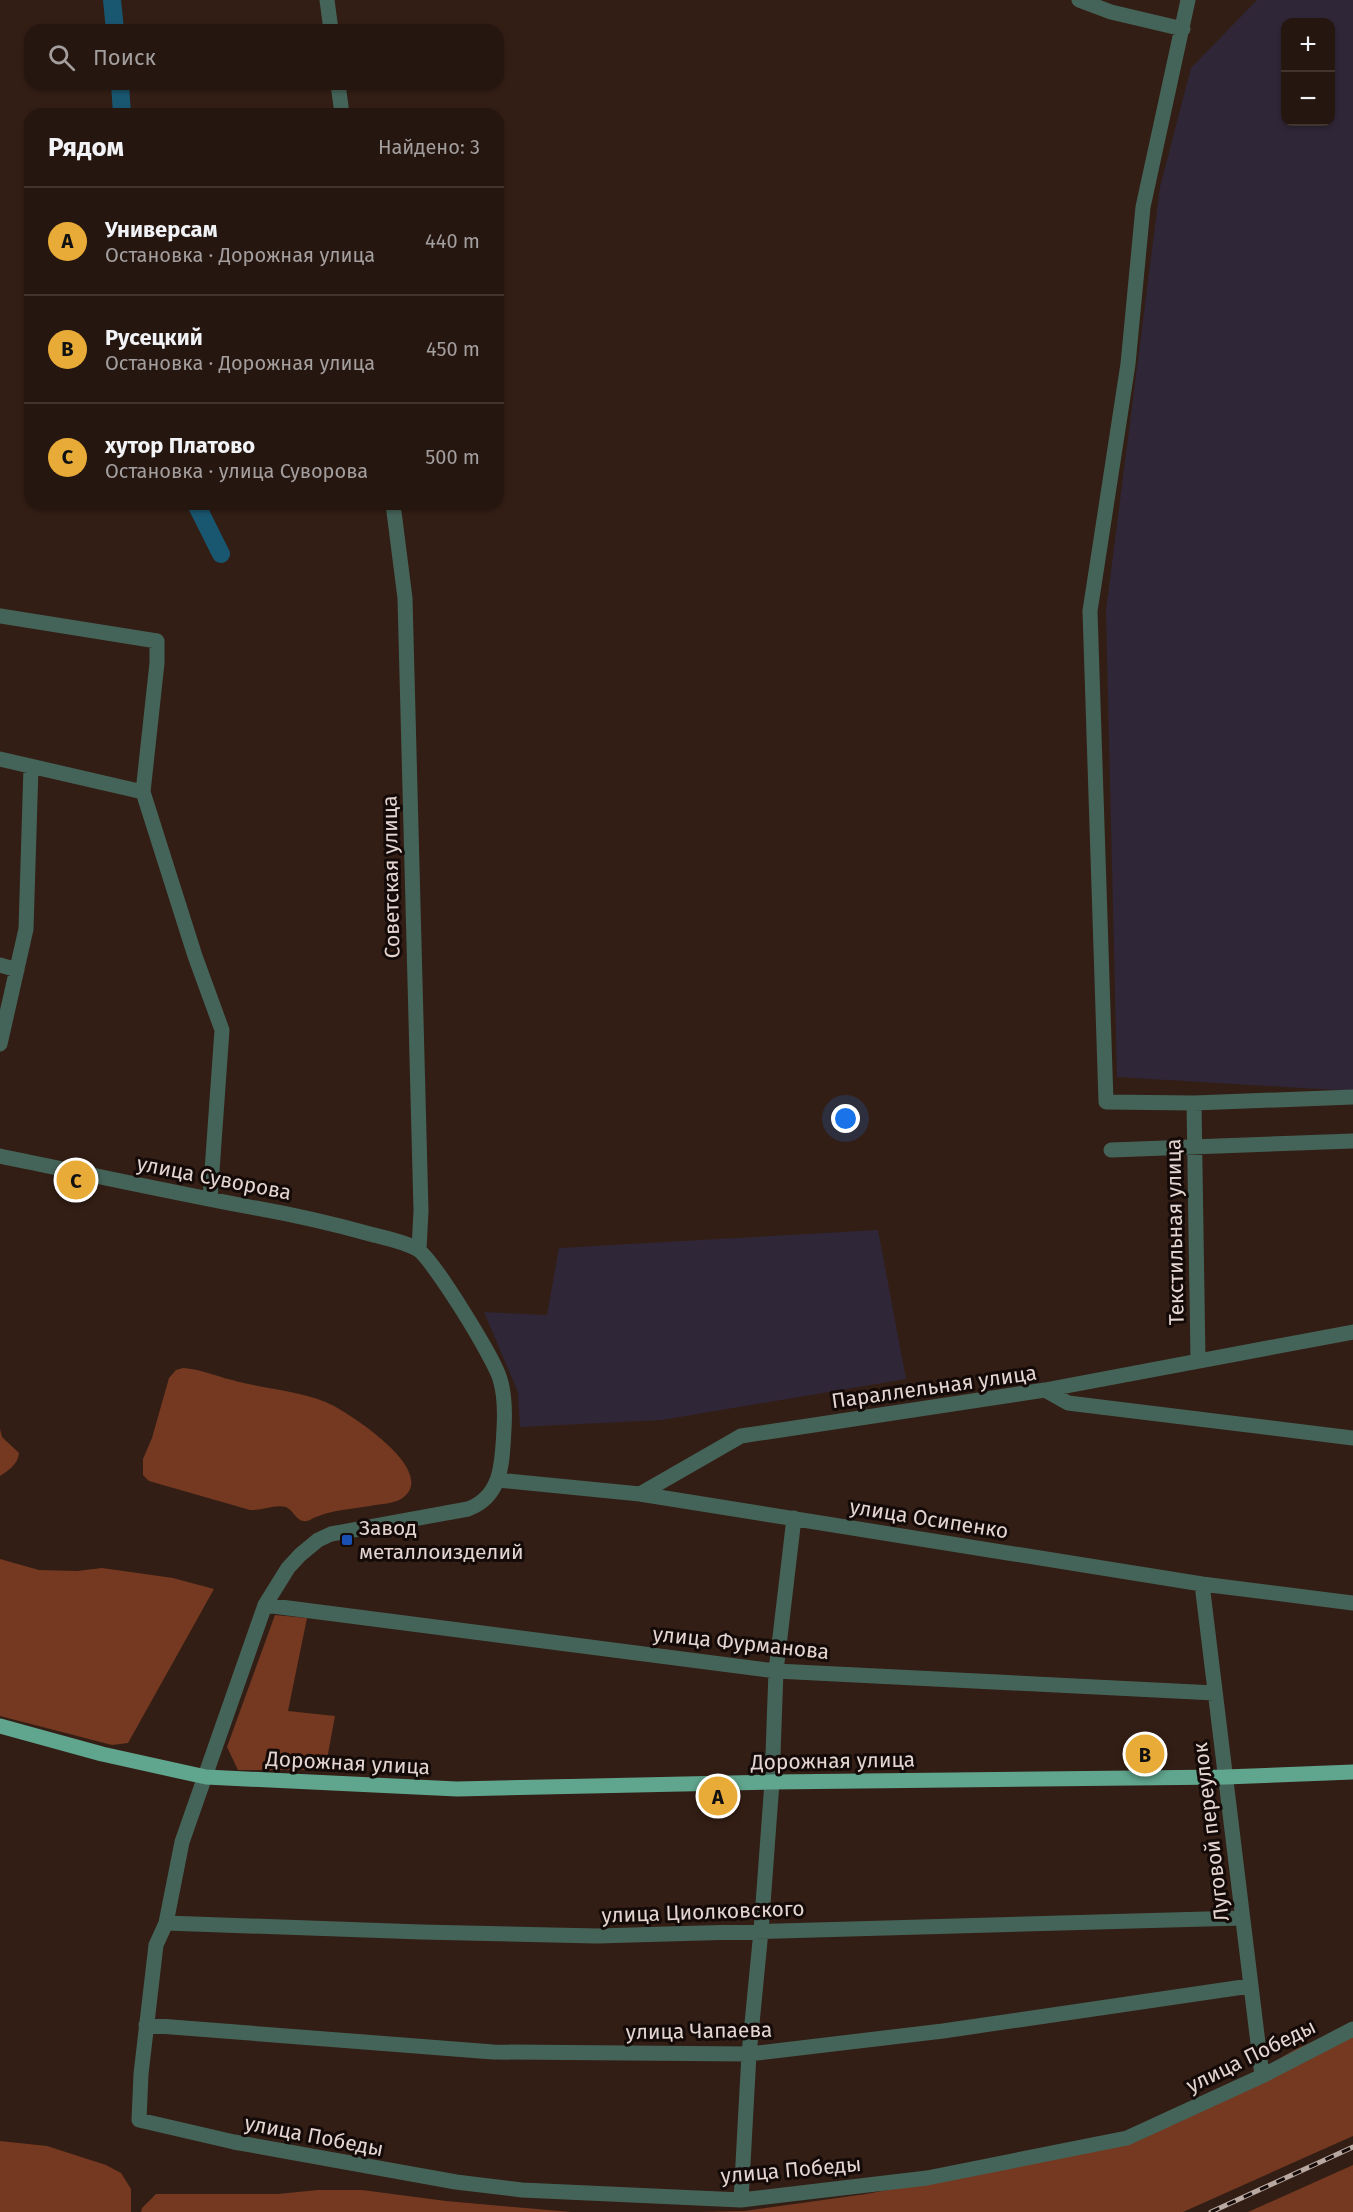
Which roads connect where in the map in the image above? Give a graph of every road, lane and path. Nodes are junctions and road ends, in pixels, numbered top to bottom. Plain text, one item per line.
1 (327, 0) edge
2 (1079, 0) edge
3 (1188, 0) edge
4 (330, 24) edge
5 (1183, 29) junction
6 (339, 90) edge
7 (341, 108) edge
8 (394, 510) edge
9 (0, 616) edge
10 (0, 759) edge
11 (31, 767) junction
12 (143, 792) junction
13 (0, 965) edge
14 (17, 970) junction
15 (0, 1044) edge
16 (1353, 1097) edge
17 (1194, 1103) junction
18 (1353, 1141) edge
19 (1193, 1148) junction
20 (1111, 1150) dead end
21 (0, 1156) edge
22 (210, 1199) junction
23 (418, 1249) junction
24 (1353, 1332) edge
25 (1198, 1360) junction
26 (1045, 1390) junction
27 (1353, 1438) edge
28 (498, 1480) junction
29 (640, 1494) junction
30 (794, 1518) junction
31 (1202, 1584) junction
32 (1353, 1603) edge
33 (266, 1605) junction
34 (776, 1671) junction
35 (1215, 1693) junction
36 (0, 1726) edge
37 (1353, 1772) edge
38 (206, 1777) junction
39 (1225, 1777) junction
40 (772, 1782) junction
41 (1242, 1917) junction
42 (166, 1923) junction
43 (761, 1931) junction
44 (1250, 1986) junction
45 (146, 2025) junction
46 (1353, 2029) edge
47 (749, 2054) junction
48 (1262, 2076) junction
49 (741, 2200) junction

1 - 4 street
2 - 5 street
3 - 5 street
5 - 17 street
6 - 7 street
8 - 23 street, Советская улица
9 - 12 street
10 - 11 street
11 - 12 street
11 - 14 street
12 - 22 street
13 - 14 street
14 - 15 street
16 - 17 street
17 - 19 street, Текстильная улица
18 - 19 street
19 - 20 street
19 - 25 street, Текстильная улица
21 - 22 street, улица Суворова
22 - 23 street, улица Суворова
23 - 28 street
24 - 25 street
25 - 26 street
26 - 27 street, Параллельная улица
26 - 29 street, Параллельная улица
28 - 29 street, улица Осипенко
28 - 33 street
29 - 30 street, улица Осипенко
30 - 31 street, улица Осипенко
30 - 34 street
31 - 32 street, улица Осипенко
31 - 35 street, Луговой переулок
33 - 34 street, улица Фурманова
33 - 38 street
34 - 35 street, улица Фурманова
34 - 40 street
35 - 39 street, Луговой переулок
36 - 38 main road, Дорожная улица
37 - 39 main road, Дорожная улица
38 - 40 main road, Дорожная улица
38 - 42 street
39 - 40 main road, Дорожная улица
39 - 41 street, Луговой переулок
40 - 43 street
41 - 43 street, улица Циолковского
41 - 44 street, Луговой переулок
42 - 43 street, улица Циолковского
42 - 45 street
43 - 47 street
44 - 47 street, улица Чапаева
44 - 48 street, Луговой переулок
45 - 47 street, улица Чапаева
45 - 49 street, улица Победы
46 - 48 street, улица Победы
47 - 49 street
48 - 49 street, улица Победы

